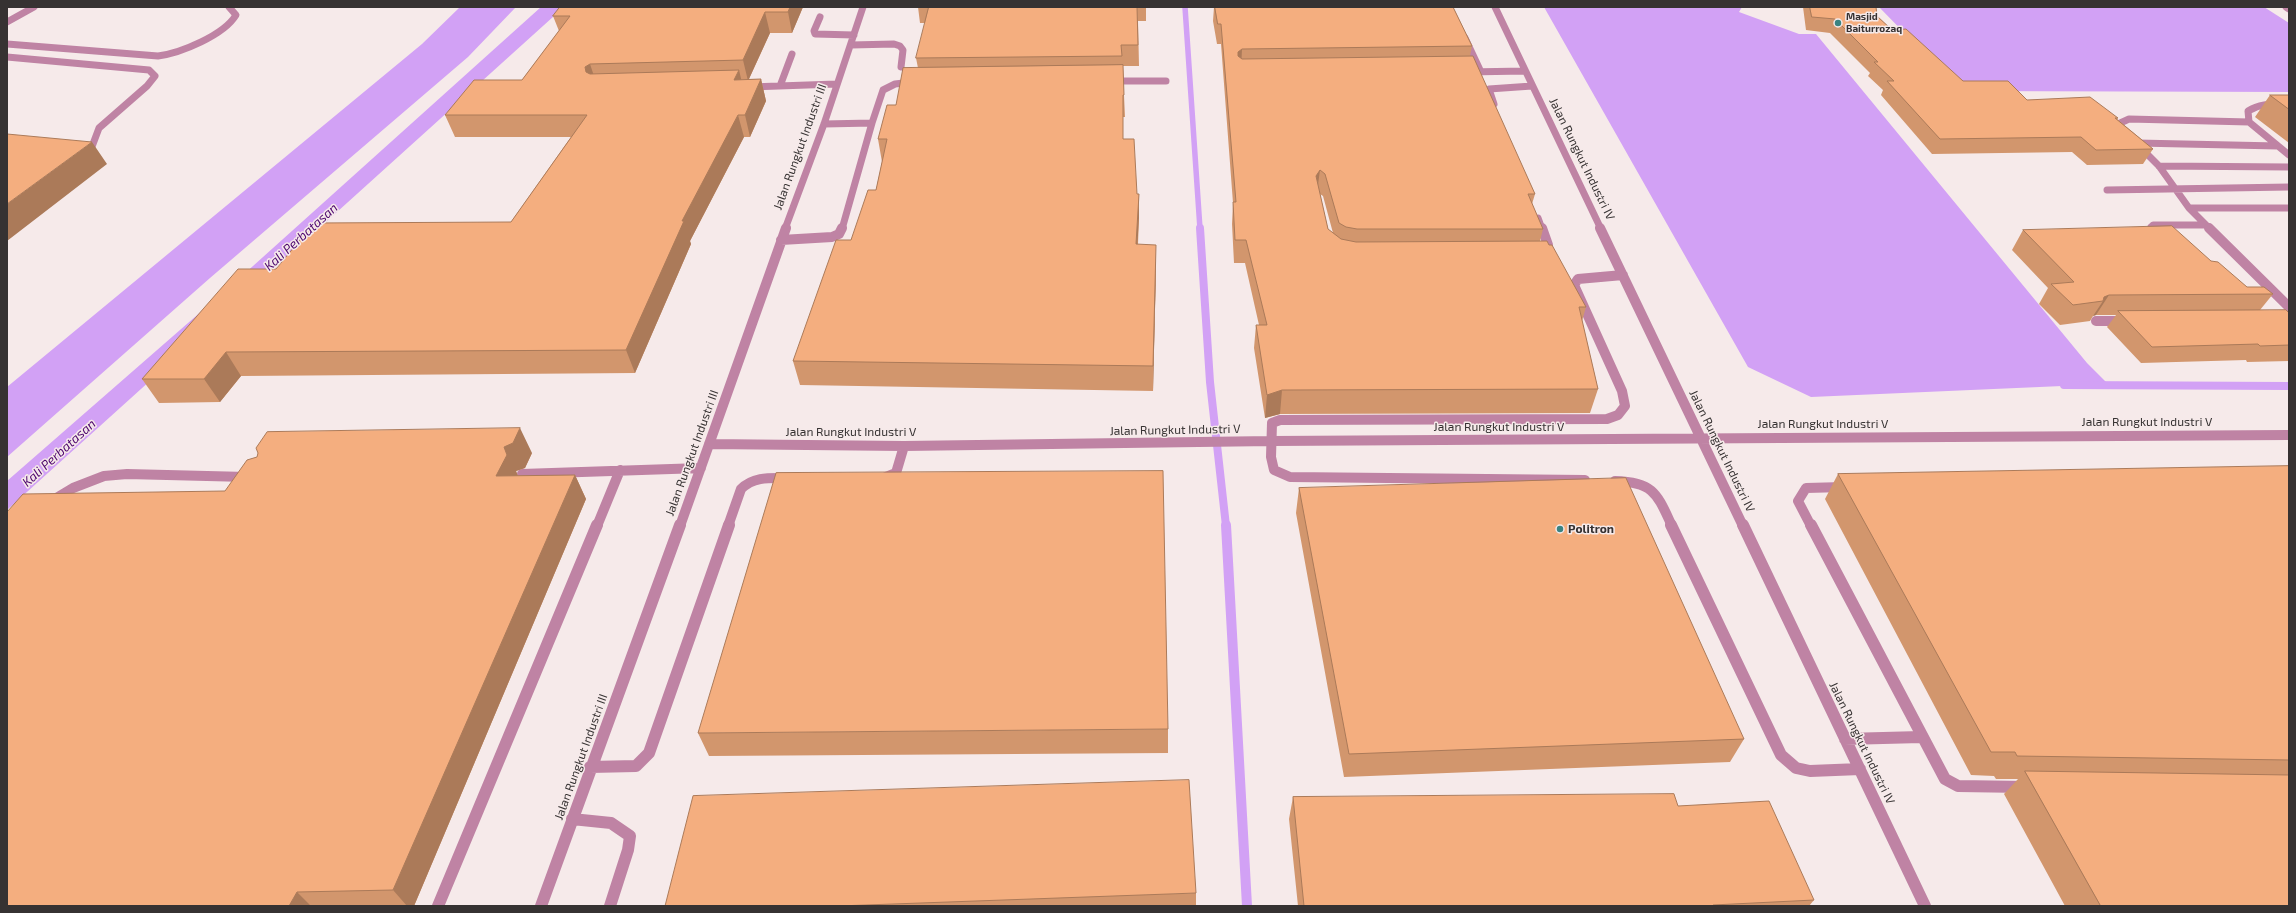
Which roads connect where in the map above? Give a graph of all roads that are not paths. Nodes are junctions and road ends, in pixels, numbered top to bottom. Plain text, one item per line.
1 (34, 7) edge
2 (228, 7) edge
3 (863, 7) edge
4 (1495, 7) edge
5 (2286, 7) edge
6 (2289, 9) edge
7 (820, 17) dead end
8 (7, 22) edge
9 (1462, 29) edge
10 (854, 35) junction
11 (7, 44) edge
12 (851, 45) junction
13 (792, 54) dead end
14 (7, 56) edge
15 (901, 67) dead end
16 (1525, 71) junction
17 (1457, 72) edge
18 (1481, 72) junction
19 (1104, 81) edge
20 (1166, 81) dead end
21 (923, 82) edge
22 (836, 84) junction
23 (780, 86) junction
24 (1532, 86) junction
25 (740, 87) edge
26 (2289, 104) edge
27 (1497, 114) edge
28 (2249, 122) junction
29 (872, 123) junction
30 (824, 124) junction
31 (2137, 143) junction
32 (2278, 146) junction
33 (90, 152) edge
34 (2289, 155) edge
35 (2159, 166) junction
36 (2289, 167) edge
37 (2289, 187) edge
38 (2175, 188) junction
39 (2107, 190) dead end
40 (2189, 208) junction
41 (2289, 208) edge
42 (1534, 209) edge
43 (2204, 225) junction
44 (780, 240) junction
45 (2166, 244) edge
46 (1538, 258) edge
47 (1623, 275) junction
48 (2289, 307) edge
49 (2096, 321) edge
50 (2134, 321) edge
51 (2289, 435) edge
52 (1701, 438) junction
53 (1272, 441) junction
54 (709, 444) junction
55 (904, 446) junction
56 (701, 468) junction
57 (620, 470) junction
58 (522, 474) edge
59 (871, 477) edge
60 (261, 478) edge
61 (803, 478) edge
62 (1854, 487) edge
63 (43, 506) edge
64 (1921, 737) junction
65 (1845, 739) junction
66 (590, 767) junction
67 (1860, 769) junction
68 (2035, 787) edge
69 (572, 819) junction
70 (438, 906) edge
71 (541, 906) edge
72 (610, 906) edge
73 (1925, 906) edge

1 - 8 street
2 - 11 street
3 - 10 street, Jalan Rungkut Industri III
4 - 16 street, Jalan Rungkut Industri IV
5 - 6 street
7 - 10 street
9 - 18 street
10 - 12 street, Jalan Rungkut Industri III
12 - 15 street
12 - 22 street, Jalan Rungkut Industri III
13 - 23 street
14 - 33 street
16 - 18 street
16 - 24 street, Jalan Rungkut Industri IV
17 - 18 street
19 - 20 street
21 - 29 street
22 - 23 street
22 - 30 street, Jalan Rungkut Industri III
23 - 25 street
24 - 27 street
24 - 47 street, Jalan Rungkut Industri IV
26 - 28 street
28 - 31 street
28 - 32 street
29 - 30 street
29 - 44 street
30 - 44 street, Jalan Rungkut Industri III
31 - 32 street
31 - 35 street
32 - 34 street
35 - 36 street
35 - 38 street
37 - 38 street
38 - 39 street
38 - 40 street
40 - 41 street
40 - 43 street
42 - 46 street
43 - 45 street
43 - 48 street
44 - 54 street, Jalan Rungkut Industri III
47 - 52 street, Jalan Rungkut Industri IV
47 - 53 street
49 - 50 street
51 - 52 street, Jalan Rungkut Industri V
52 - 53 street, Jalan Rungkut Industri V
52 - 65 street, Jalan Rungkut Industri IV
53 - 55 street, Jalan Rungkut Industri V
53 - 67 street
54 - 55 street, Jalan Rungkut Industri V
54 - 56 street, Jalan Rungkut Industri III
55 - 59 street
56 - 57 street
56 - 66 street, Jalan Rungkut Industri III
57 - 58 street
57 - 70 street
60 - 63 street
61 - 66 street
62 - 64 street
64 - 65 street
64 - 68 street
65 - 67 street, Jalan Rungkut Industri IV
66 - 69 street, Jalan Rungkut Industri III
67 - 73 street, Jalan Rungkut Industri IV
69 - 71 street, Jalan Rungkut Industri III
69 - 72 street

